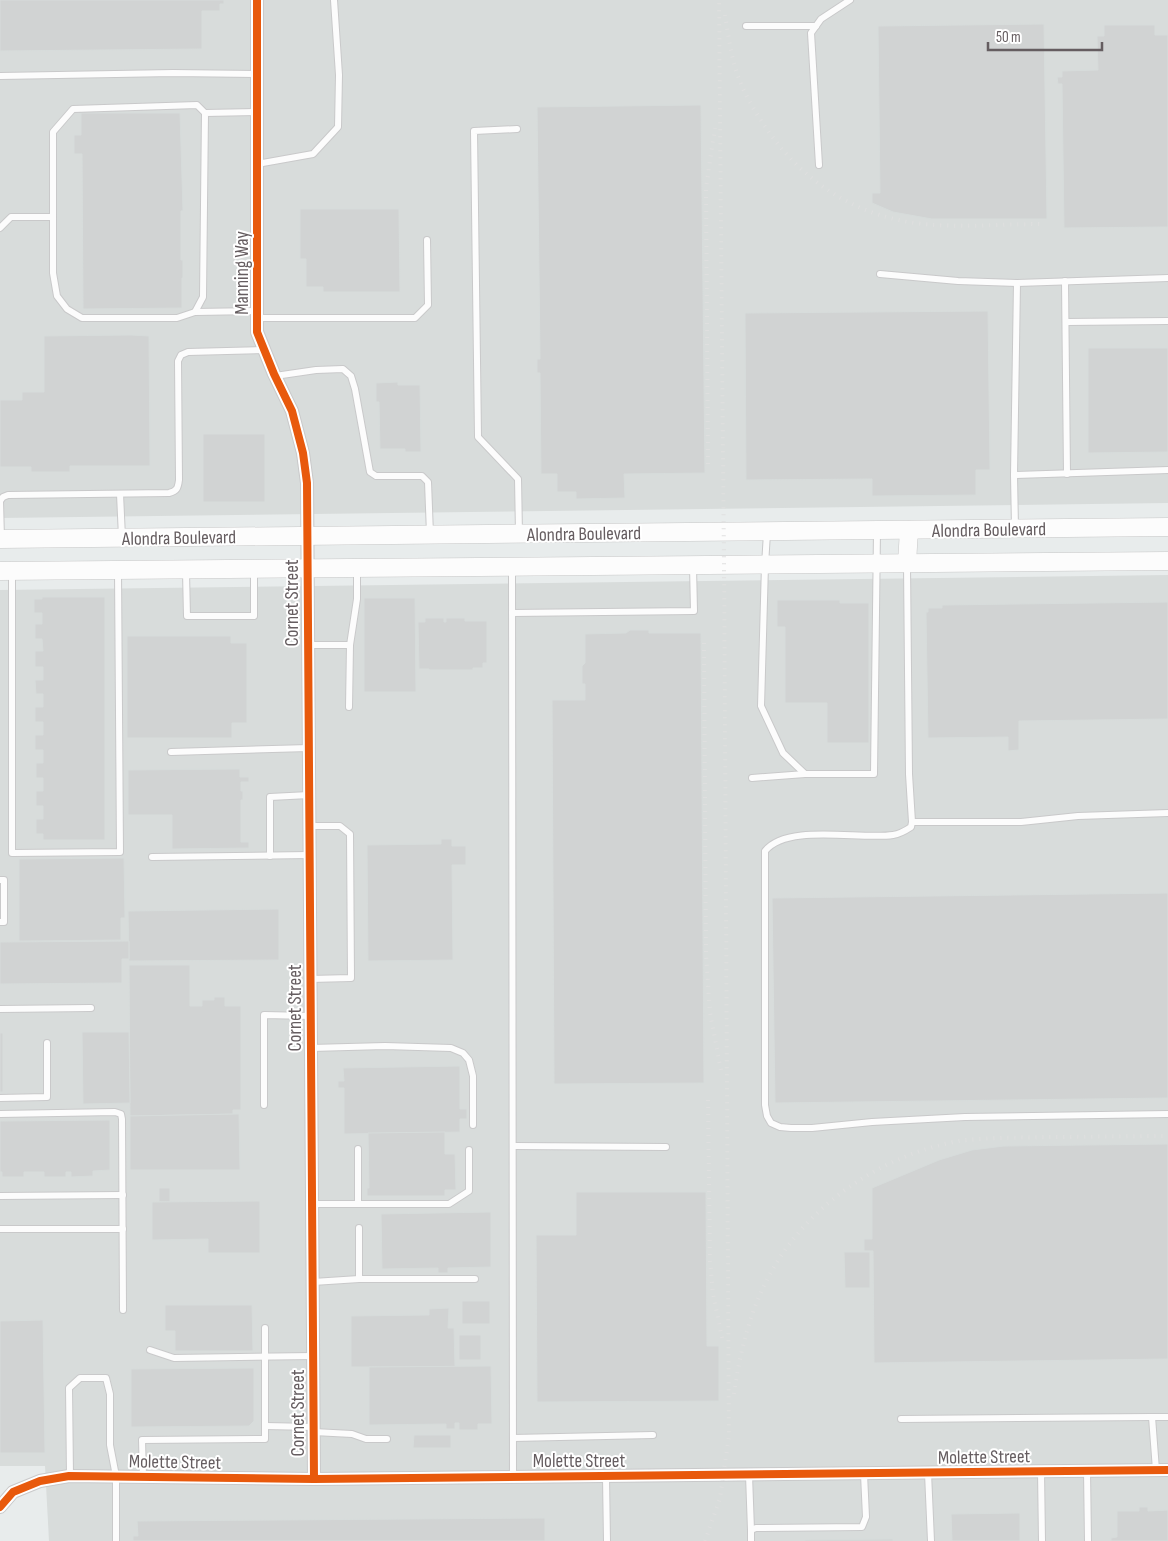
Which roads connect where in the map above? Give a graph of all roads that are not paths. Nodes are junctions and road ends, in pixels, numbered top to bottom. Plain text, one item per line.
1 (257, 0) edge
2 (334, 0) edge
3 (850, 0) edge
4 (746, 26) dead end
5 (816, 26) junction
6 (257, 74) junction
7 (0, 76) edge
8 (257, 112) junction
9 (204, 114) junction
10 (517, 129) dead end
11 (257, 164) junction
12 (819, 165) dead end
13 (53, 217) junction
14 (0, 228) edge
15 (427, 240) dead end
16 (880, 274) dead end
17 (1168, 278) edge
18 (1065, 281) junction
19 (1018, 283) junction
20 (195, 312) junction
21 (258, 314) junction
22 (1168, 321) edge
23 (1066, 322) junction
24 (265, 350) junction
25 (275, 376) junction
26 (1168, 470) edge
27 (1068, 474) junction
28 (1014, 475) junction
29 (120, 494) junction
30 (1168, 527) edge
31 (1015, 529) junction
32 (877, 530) junction
33 (909, 530) junction
34 (768, 532) junction
35 (519, 534) junction
36 (430, 535) junction
37 (307, 536) junction
38 (122, 538) junction
39 (1, 539) edge
40 (1168, 561) edge
41 (907, 563) junction
42 (877, 564) junction
43 (693, 565) junction
44 (765, 565) junction
45 (512, 566) junction
46 (254, 568) junction
47 (307, 568) junction
48 (358, 568) junction
49 (186, 569) junction
50 (118, 570) junction
51 (6, 571) edge
52 (512, 613) junction
53 (308, 645) junction
54 (350, 645) junction
55 (349, 707) dead end
56 (308, 748) junction
57 (171, 752) dead end
58 (805, 774) junction
59 (752, 778) dead end
60 (309, 795) junction
61 (1168, 813) edge
62 (912, 822) junction
63 (309, 826) junction
64 (309, 855) junction
65 (152, 856) dead end
66 (270, 856) junction
67 (0, 880) edge
68 (0, 922) edge
69 (310, 979) junction
70 (91, 1008) dead end
71 (0, 1009) edge
72 (311, 1016) junction
73 (47, 1043) dead end
74 (311, 1048) junction
75 (0, 1098) edge
76 (264, 1105) dead end
77 (0, 1114) edge
78 (1168, 1114) edge
79 (474, 1125) dead end
80 (514, 1146) junction
81 (666, 1147) dead end
82 (358, 1149) dead end
83 (469, 1150) dead end
84 (0, 1196) edge
85 (123, 1196) junction
86 (312, 1204) junction
87 (358, 1204) junction
88 (359, 1228) dead end
89 (0, 1229) edge
90 (123, 1229) junction
91 (358, 1279) junction
92 (475, 1280) dead end
93 (313, 1282) junction
94 (123, 1310) dead end
95 (265, 1328) dead end
96 (150, 1350) dead end
97 (265, 1356) junction
98 (313, 1356) junction
99 (1152, 1417) junction
100 (1168, 1417) edge
101 (901, 1419) dead end
102 (265, 1426) junction
103 (314, 1430) junction
104 (653, 1435) dead end
105 (513, 1438) junction
106 (387, 1439) dead end
107 (1162, 1470) edge
108 (1041, 1471) junction
109 (1087, 1471) junction
110 (928, 1473) junction
111 (864, 1474) junction
112 (749, 1475) junction
113 (70, 1476) junction
114 (116, 1476) junction
115 (143, 1477) junction
116 (513, 1477) junction
117 (606, 1477) junction
118 (314, 1479) junction
119 (0, 1507) edge
120 (751, 1530) junction
121 (116, 1541) edge
122 (607, 1541) edge
123 (751, 1541) edge
124 (931, 1541) edge
125 (1042, 1541) edge
126 (1088, 1541) edge

1 - 6 street, Manning Way
2 - 11 lane
3 - 5 lane
4 - 5 lane
5 - 12 lane
6 - 7 lane
6 - 8 street, Manning Way
8 - 9 lane
8 - 11 street, Manning Way
9 - 13 lane
9 - 20 lane
10 - 35 lane
11 - 21 street, Manning Way
13 - 14 lane
13 - 20 lane
15 - 21 lane
16 - 19 lane
17 - 18 lane
18 - 19 lane
18 - 23 lane
19 - 28 lane
20 - 21 lane
21 - 24 street, Manning Way
22 - 23 lane
23 - 27 lane
24 - 25 street, Manning Way
24 - 29 lane
25 - 36 lane
25 - 37 street, Manning Way
26 - 27 lane
27 - 28 lane
28 - 31 lane
29 - 38 lane
29 - 39 lane
30 - 31 main road, Alondra Boulevard
31 - 33 main road, Alondra Boulevard
32 - 33 main road, Alondra Boulevard
32 - 34 main road, Alondra Boulevard
32 - 42 lane
33 - 41 main road
34 - 35 main road, Alondra Boulevard
34 - 44 lane
35 - 36 main road, Alondra Boulevard
36 - 37 main road, Alondra Boulevard
37 - 38 main road, Alondra Boulevard
37 - 47 street, Cornet Street
38 - 39 main road, Alondra Boulevard
40 - 41 main road, Alondra Boulevard
41 - 42 main road, Alondra Boulevard
41 - 62 lane
42 - 44 main road, Alondra Boulevard
42 - 58 lane
43 - 44 main road, Alondra Boulevard
43 - 45 main road, Alondra Boulevard
43 - 52 lane
44 - 58 lane
45 - 48 main road, Alondra Boulevard
45 - 52 lane
46 - 47 main road, Alondra Boulevard
46 - 49 main road, Alondra Boulevard
46 - 49 lane
47 - 48 main road, Alondra Boulevard
47 - 53 street, Cornet Street
48 - 54 lane
49 - 50 main road, Alondra Boulevard
50 - 51 main road, Alondra Boulevard
50 - 51 lane
52 - 80 lane
53 - 54 lane
53 - 56 street, Cornet Street
54 - 55 lane
56 - 57 lane
56 - 60 street, Cornet Street
58 - 59 lane
60 - 63 street, Cornet Street
60 - 66 lane
61 - 62 lane
62 - 78 lane
63 - 64 street, Cornet Street
63 - 69 lane
64 - 66 lane
64 - 69 street, Cornet Street
65 - 66 lane
67 - 68 lane
69 - 72 street, Cornet Street
70 - 71 lane
72 - 74 street, Cornet Street
72 - 76 lane
73 - 75 lane
74 - 79 lane
74 - 86 street, Cornet Street
77 - 85 lane
80 - 81 lane
80 - 105 lane
82 - 87 lane
83 - 87 lane
84 - 85 lane
85 - 90 lane
86 - 87 lane
86 - 93 street, Cornet Street
88 - 91 lane
89 - 90 lane
90 - 94 lane
91 - 92 lane
91 - 93 lane
93 - 98 street, Cornet Street
95 - 97 lane
96 - 97 lane
97 - 98 lane
97 - 102 lane
98 - 103 street, Cornet Street
99 - 100 lane
99 - 101 lane
99 - 107 lane
102 - 103 lane
102 - 115 lane
103 - 106 lane
103 - 118 street, Cornet Street
104 - 105 lane
105 - 116 lane
107 - 109 street, Molette Street
108 - 109 street, Molette Street
108 - 110 street, Molette Street
108 - 125 lane
109 - 126 lane
110 - 111 street, Molette Street
110 - 124 lane
111 - 112 street, Molette Street
111 - 120 lane
112 - 117 street, Molette Street
112 - 120 lane
113 - 114 street, Molette Street
113 - 114 lane
113 - 119 street, Molette Street
114 - 115 street, Molette Street
114 - 121 lane
115 - 118 street, Molette Street
116 - 117 street, Molette Street
116 - 118 street, Molette Street
117 - 122 lane
120 - 123 lane

